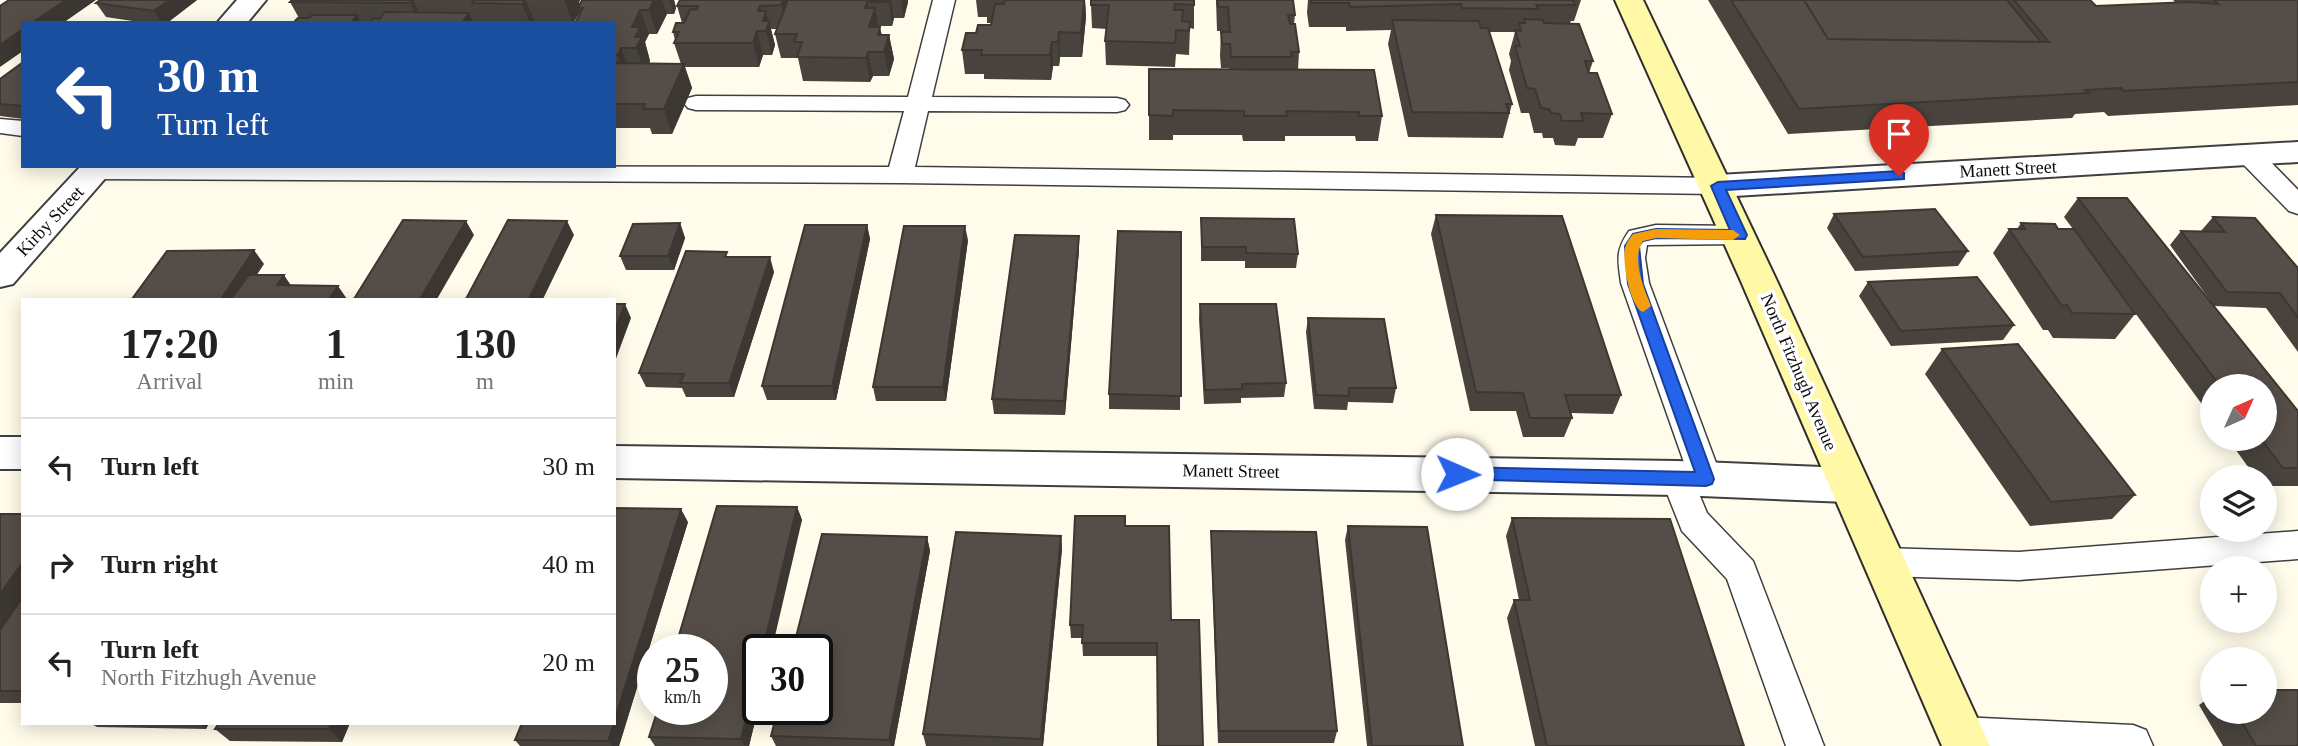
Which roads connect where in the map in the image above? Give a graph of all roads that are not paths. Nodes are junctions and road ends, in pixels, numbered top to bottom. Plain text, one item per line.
1 (252, 0) edge
2 (944, 0) edge
3 (1629, 0) edge
4 (233, 21) edge
5 (696, 103) dead end
6 (918, 103) junction
7 (1117, 105) dead end
8 (0, 126) edge
9 (21, 129) edge
10 (2298, 152) edge
11 (2249, 155) junction
12 (98, 169) edge
13 (900, 175) junction
14 (1718, 186) junction
15 (2298, 205) edge
16 (1740, 235) junction
17 (0, 275) edge
18 (0, 453) edge
19 (21, 453) edge
20 (616, 461) edge
21 (1691, 478) junction
22 (1847, 485) junction
23 (2298, 545) edge
24 (1882, 562) junction
25 (1963, 741) edge
26 (1805, 746) edge
27 (2134, 746) edge

1 - 4 street
2 - 6 lane
3 - 14 street, North Fitzhugh Avenue
5 - 6 lane
6 - 7 lane
6 - 13 lane
8 - 9 lane
10 - 11 street, Manett Street
11 - 14 street, Manett Street
11 - 15 lane
12 - 13 lane
12 - 17 street, Kirby Street
13 - 14 lane
14 - 16 street, North Fitzhugh Avenue
16 - 21 lane
16 - 22 street, North Fitzhugh Avenue
18 - 19 street
20 - 21 street, Manett Street
21 - 22 street, Manett Street
21 - 26 lane
22 - 24 street, North Fitzhugh Avenue
23 - 24 lane
24 - 25 street, North Fitzhugh Avenue
25 - 27 lane

